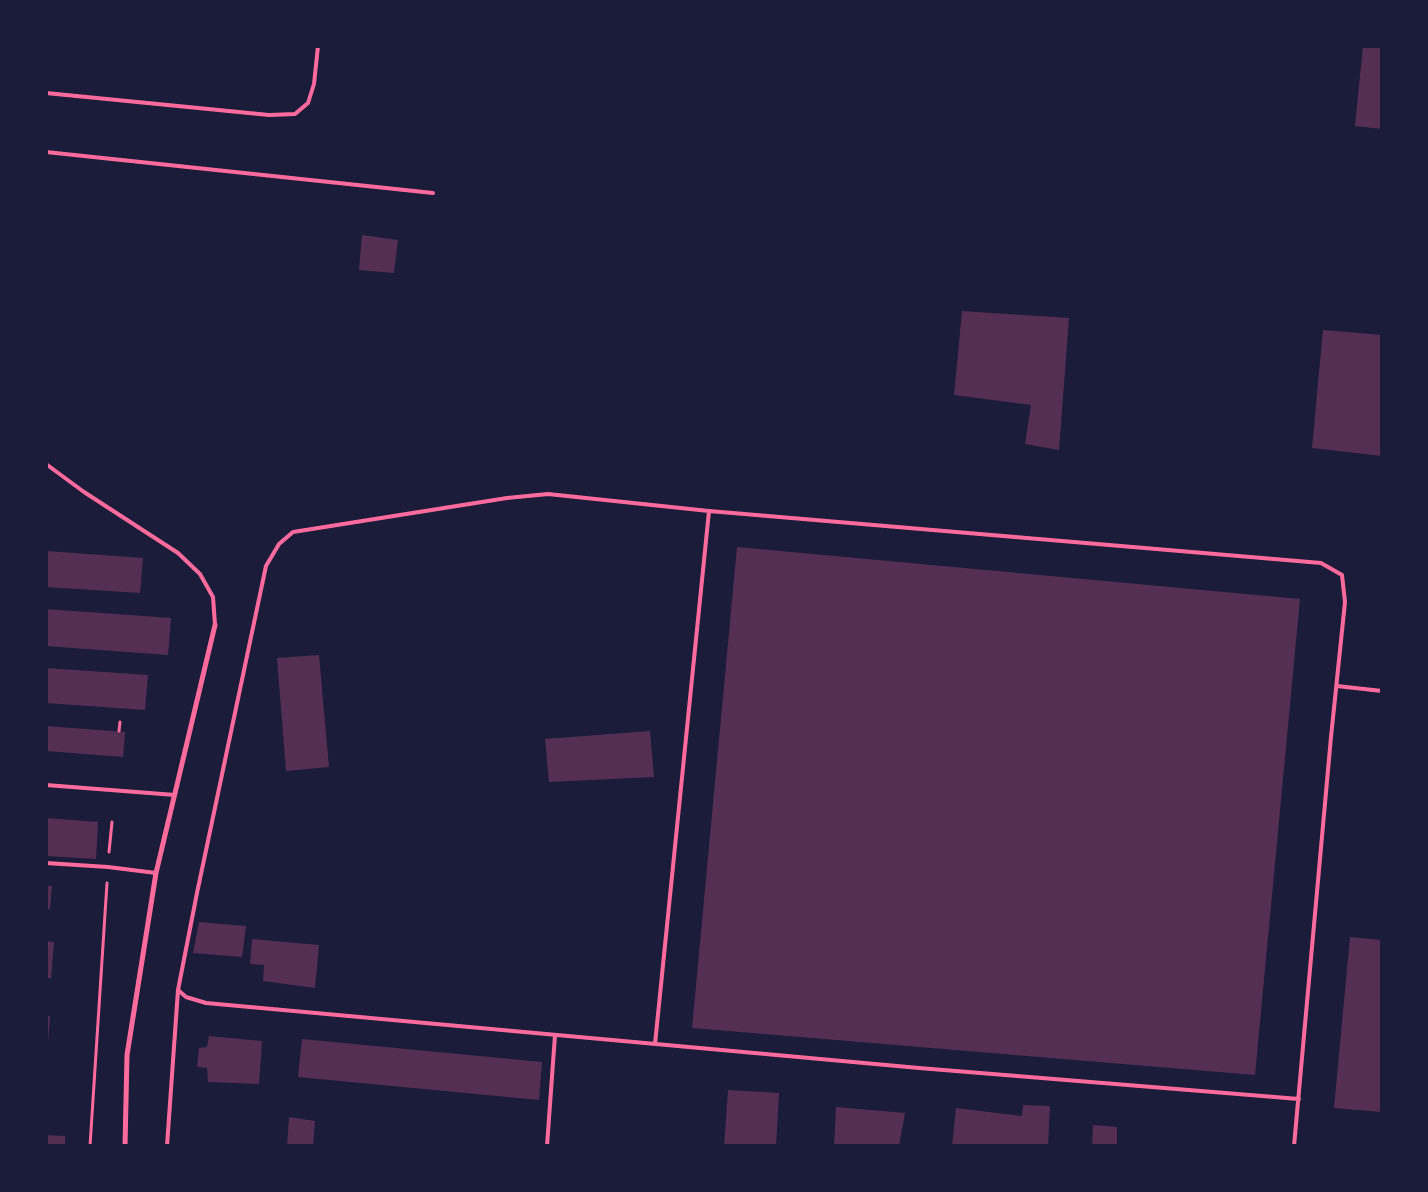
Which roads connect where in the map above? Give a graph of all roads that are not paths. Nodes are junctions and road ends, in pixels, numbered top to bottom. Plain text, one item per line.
1 (318, 46) edge
2 (46, 93) edge
3 (46, 152) edge
4 (434, 193) dead end
5 (46, 464) edge
6 (709, 511) junction
7 (215, 625) joint
8 (1338, 686) junction
9 (1382, 691) edge
10 (46, 785) edge
11 (175, 795) junction
12 (46, 863) edge
13 (156, 873) junction
14 (178, 990) junction
15 (555, 1035) junction
16 (655, 1044) junction
17 (1299, 1100) junction
18 (126, 1146) edge
19 (167, 1146) edge
20 (547, 1146) edge
21 (1294, 1146) edge

1 - 2 lane
3 - 4 lane
5 - 7 lane
6 - 8 lane
6 - 14 lane
6 - 16 lane
7 - 11 street
8 - 9 lane
8 - 17 lane
10 - 11 lane
11 - 13 street
12 - 13 lane
13 - 18 street
14 - 15 lane
14 - 19 lane
15 - 16 lane
15 - 20 lane
16 - 17 lane
17 - 21 lane

